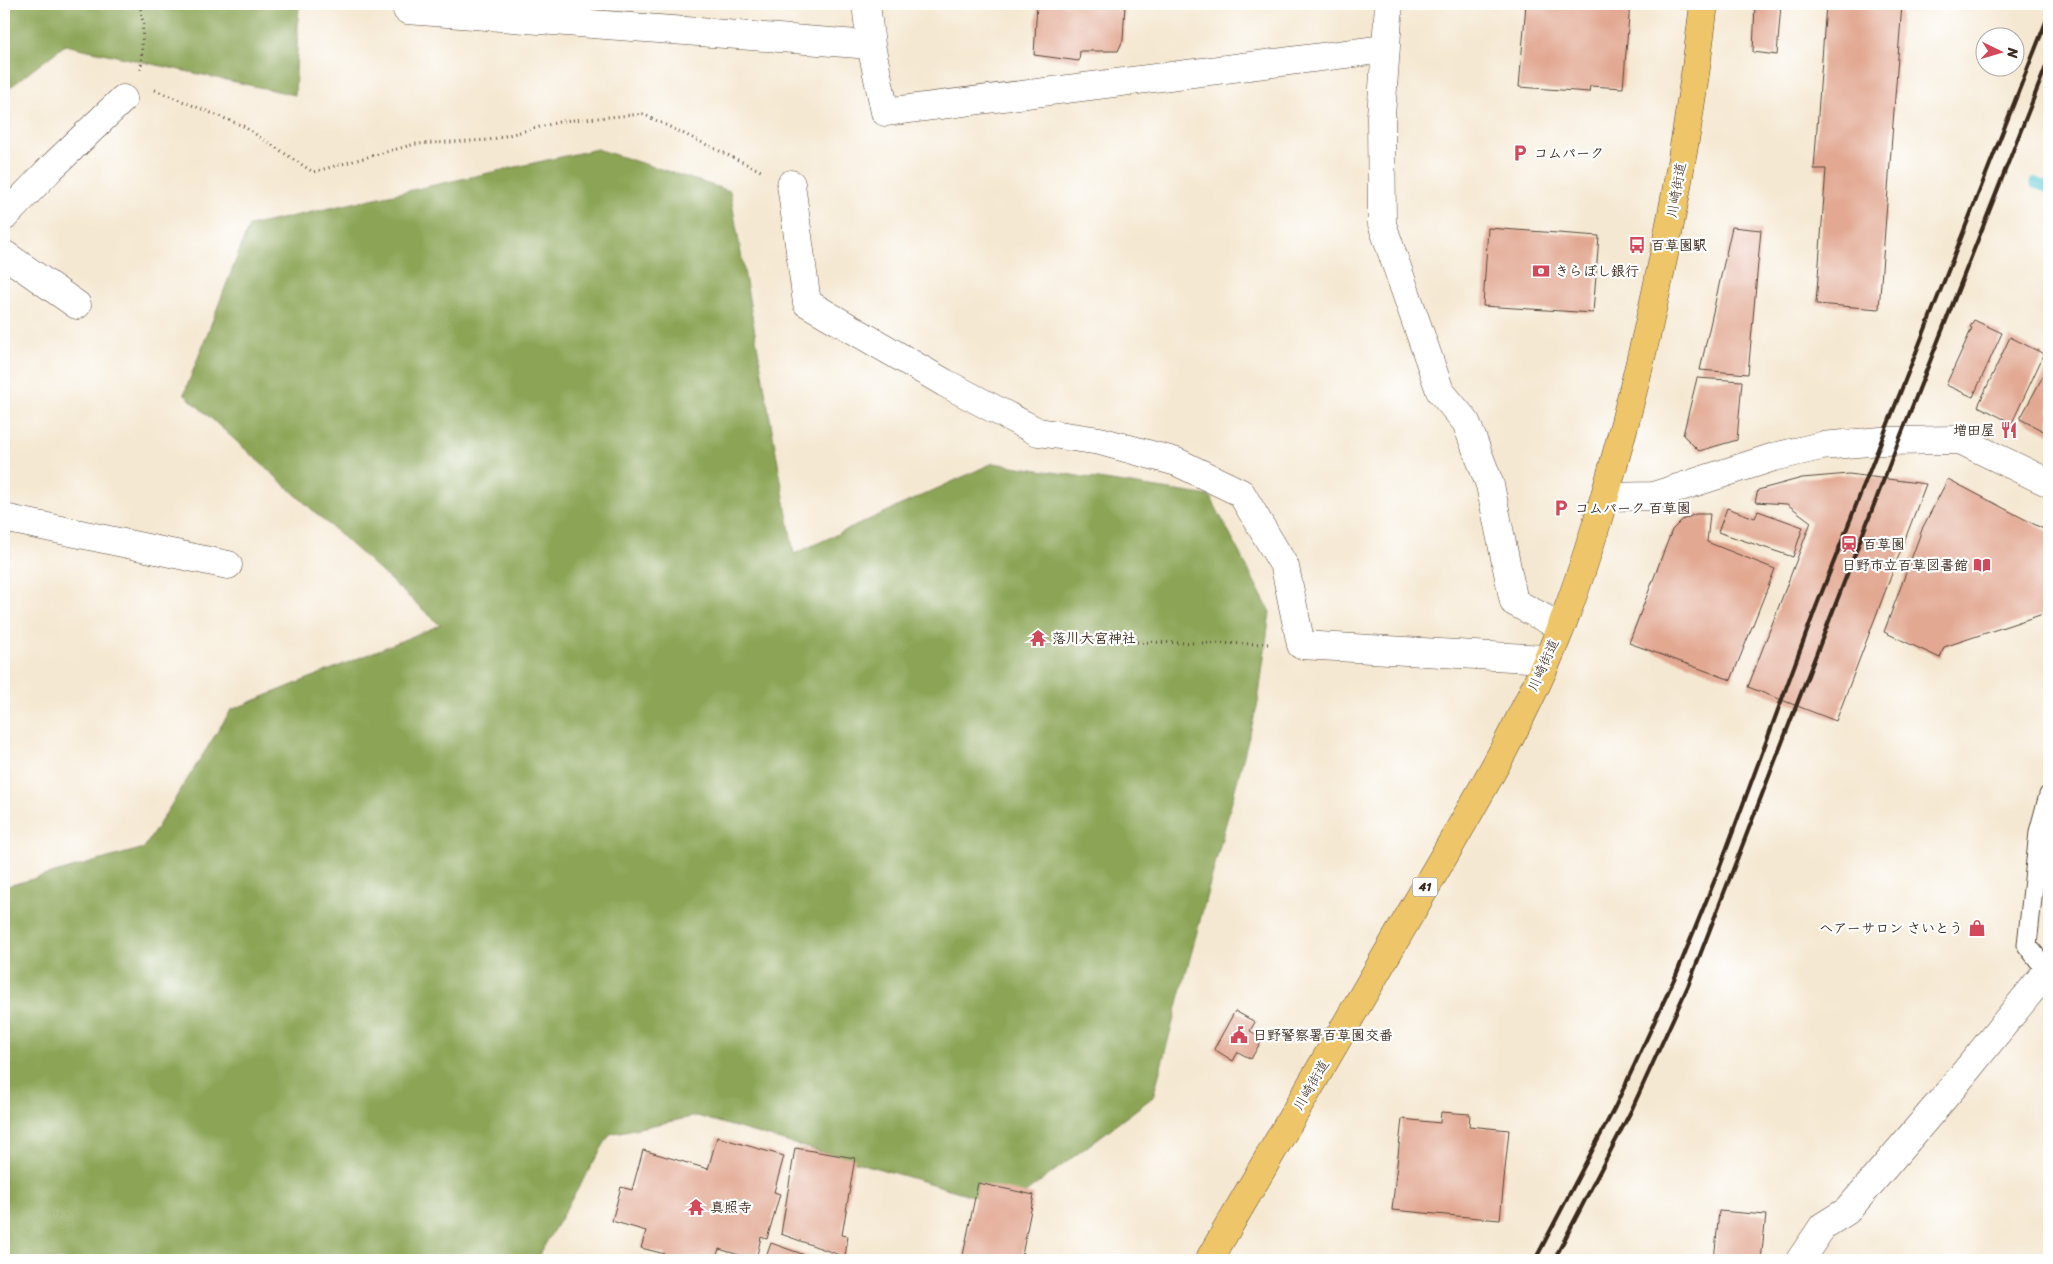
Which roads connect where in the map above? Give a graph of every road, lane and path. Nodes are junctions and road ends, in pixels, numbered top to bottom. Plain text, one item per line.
1 (140, 4) edge
2 (407, 4) edge
3 (866, 4) edge
4 (1388, 4) edge
5 (1704, 4) edge
6 (530, 12) edge
7 (871, 45) junction
8 (1385, 50) junction
9 (141, 75) dead end
10 (149, 87) dead end
11 (123, 99) dead end
12 (791, 184) joint
13 (4, 217) edge
14 (4, 254) edge
15 (78, 304) dead end
16 (2049, 483) edge
17 (1605, 497) junction
18 (4, 518) edge
19 (228, 565) dead end
20 (1561, 627) junction
21 (1067, 641) dead end
22 (1301, 645) junction
23 (1546, 659) junction
24 (2049, 795) edge
25 (2048, 971) edge
26 (1209, 1260) edge
27 (1800, 1260) edge

1 - 9 path
2 - 6 street
3 - 7 street
4 - 8 street
5 - 17 main road, 川崎街道 / 41
6 - 7 street
7 - 8 street
8 - 20 street
10 - 12 path
11 - 13 street
12 - 22 street
14 - 15 street
16 - 17 street
17 - 20 main road, 川崎街道 / 41
18 - 19 street
20 - 23 main road, 川崎街道 / 41
21 - 22 path
22 - 23 street
23 - 26 main road, 川崎街道 / 41
24 - 25 lane
25 - 27 street

